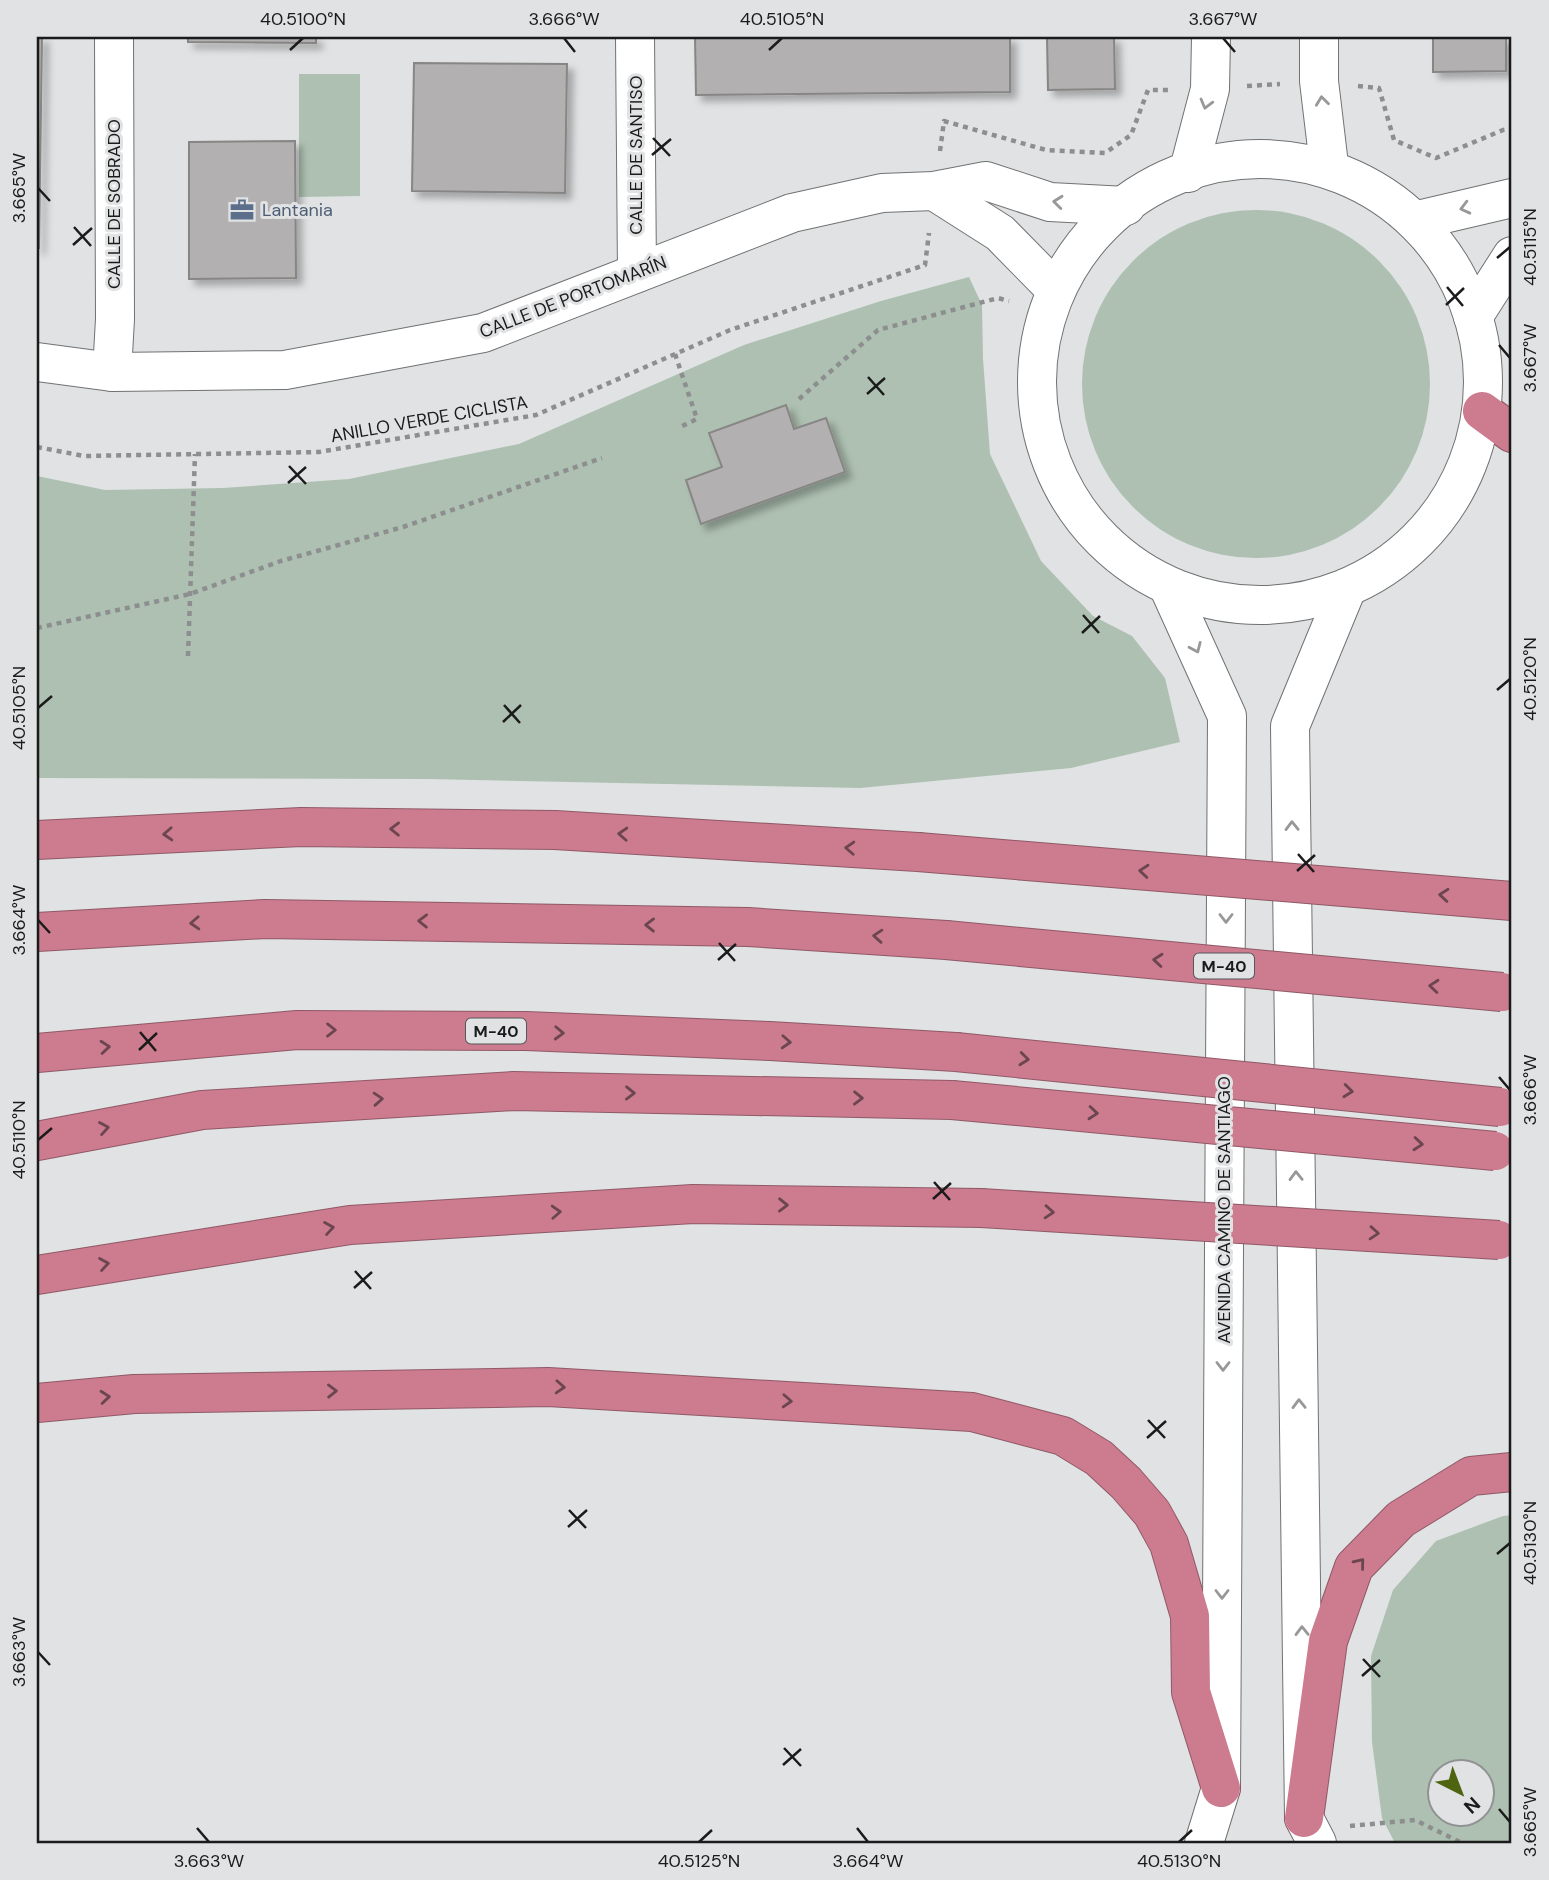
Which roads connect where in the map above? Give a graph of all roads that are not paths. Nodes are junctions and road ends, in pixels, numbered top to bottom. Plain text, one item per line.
1 (114, 37) edge
2 (635, 37) edge
3 (1211, 37) edge
4 (1319, 37) edge
5 (1329, 165) junction
6 (1188, 173) junction
7 (934, 191) junction
8 (1512, 198) edge
9 (1126, 206) junction
10 (1418, 220) junction
11 (1512, 256) edge
12 (636, 272) junction
13 (1052, 301) junction
14 (1473, 317) junction
15 (37, 362) edge
16 (112, 372) junction
17 (1482, 411) junction
18 (1512, 433) edge
19 (1168, 586) junction
20 (1347, 588) junction
21 (37, 840) edge
22 (1512, 901) edge
23 (37, 932) edge
24 (1507, 993) edge
25 (37, 1053) edge
26 (1506, 1108) edge
27 (37, 1141) edge
28 (1504, 1152) edge
29 (1505, 1241) edge
30 (37, 1275) edge
31 (37, 1403) edge
32 (1512, 1472) edge
33 (1221, 1787) junction
34 (1311, 1832) edge
35 (1204, 1843) edge

1 - 16 street, CALLE DE SOBRADO
2 - 12 street, CALLE DE SANTISO
3 -> 6 street
5 -> 4 street
5 - 6 street
5 - 10 street
6 - 9 street
9 -> 7 street, CALLE DE PORTOMARÍN
7 - 12 street, CALLE DE PORTOMARÍN
7 - 13 street
8 -> 10 street
9 - 13 street
10 - 14 street
11 - 14 street
12 - 16 street, CALLE DE PORTOMARÍN
13 - 19 street
14 - 17 street
15 - 16 street, CALLE DE PORTOMARÍN
17 - 18 highway
17 - 20 street
19 - 20 street
19 -> 33 street, AVENIDA CAMINO DE SANTIAGO
34 -> 20 street
22 -> 21 highway, bridge
24 -> 23 highway, M-40, bridge
25 -> 26 highway, M-40, bridge
27 -> 28 highway, bridge
30 -> 29 highway, bridge
31 -> 33 highway
34 -> 32 highway
33 - 35 street, AVENIDA CAMINO DE SANTIAGO

